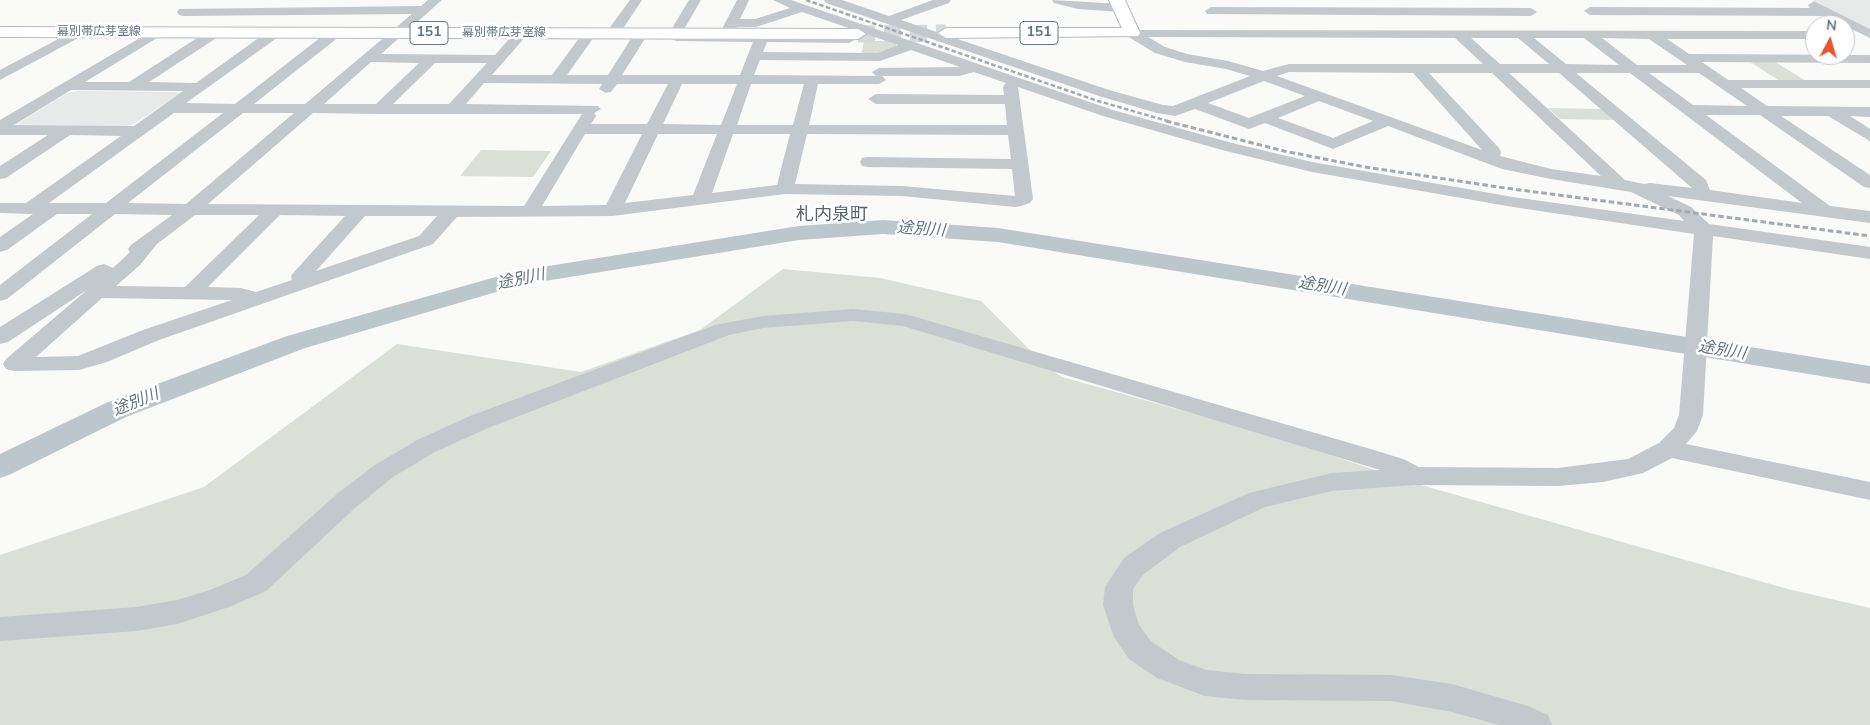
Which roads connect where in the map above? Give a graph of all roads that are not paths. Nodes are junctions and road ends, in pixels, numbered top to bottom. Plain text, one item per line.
1 (203, 0) edge
2 (319, 0) edge
3 (636, 0) edge
4 (695, 0) edge
5 (743, 0) edge
6 (779, 0) edge
7 (830, 0) edge
8 (945, 0) edge
9 (1058, 0) edge
10 (1348, 0) edge
11 (1516, 0) edge
12 (1682, 0) edge
13 (1804, 0) edge
14 (1119, 4) edge
15 (430, 5) edge
16 (1208, 6) edge
17 (802, 8) junction
18 (303, 11) junction
19 (183, 12) junction
20 (1358, 12) junction
21 (1701, 12) junction
22 (1827, 12) junction
23 (1538, 18) junction
24 (840, 20) junction
25 (889, 20) junction
26 (731, 26) junction
27 (614, 30) junction
28 (678, 30) junction
29 (79, 32) junction
30 (153, 32) junction
31 (216, 32) junction
32 (275, 32) junction
33 (1, 33) edge
34 (335, 33) junction
35 (395, 33) junction
36 (946, 33) tunnel mouth
37 (1132, 33) junction
38 (1224, 33) junction
39 (1379, 33) junction
40 (520, 34) junction
41 (553, 34) junction
42 (858, 34) tunnel mouth
43 (1459, 34) junction
44 (1521, 34) junction
45 (1559, 34) junction
46 (1587, 34) junction
47 (1621, 34) junction
48 (1651, 34) junction
49 (1738, 34) junction
50 (1769, 34) junction
51 (1805, 34) edge
52 (1855, 34) edge
53 (1870, 34) edge
54 (587, 37) junction
55 (888, 37) junction
56 (639, 38) junction
57 (761, 40) junction
58 (912, 45) junction
59 (754, 56) junction
60 (1805, 56) edge
61 (366, 58) junction
62 (1686, 58) junction
63 (432, 59) junction
64 (498, 59) junction
65 (1805, 59) edge
66 (1855, 59) edge
67 (1870, 59) edge
68 (1820, 65) edge
69 (973, 67) junction
70 (1418, 69) junction
71 (1495, 69) junction
72 (1562, 69) junction
73 (1634, 69) junction
74 (1702, 69) junction
75 (879, 70) junction
76 (0, 76) edge
77 (1264, 76) junction
78 (480, 79) junction
79 (613, 79) junction
80 (556, 80) junction
81 (677, 80) junction
82 (745, 80) junction
83 (812, 80) junction
84 (1014, 81) junction
85 (1724, 84) junction
86 (1853, 84) junction
87 (1870, 84) edge
88 (68, 86) junction
89 (133, 86) junction
90 (200, 87) junction
91 (1870, 94) edge
92 (1318, 96) junction
93 (876, 99) junction
94 (1012, 100) junction
95 (1194, 103) junction
96 (0, 107) edge
97 (32, 108) junction
98 (170, 108) junction
99 (238, 108) junction
100 (308, 108) junction
101 (379, 109) junction
102 (453, 109) junction
103 (593, 109) junction
104 (1688, 110) junction
105 (1764, 111) junction
106 (1831, 111) junction
107 (1870, 112) edge
108 (1265, 118) junction
109 (1387, 121) junction
110 (0, 128) edge
111 (581, 129) junction
112 (652, 129) junction
113 (726, 129) junction
114 (67, 130) junction
115 (798, 130) junction
116 (871, 130) junction
117 (1015, 130) junction
118 (139, 131) junction
119 (1870, 136) edge
120 (1490, 159) junction
121 (868, 162) junction
122 (1019, 164) junction
123 (0, 174) edge
124 (1618, 183) junction
125 (1870, 183) edge
126 (1636, 187) junction
127 (785, 189) junction
128 (865, 189) junction
129 (1701, 193) junction
130 (700, 200) junction
131 (0, 208) edge
132 (29, 208) junction
133 (52, 209) junction
134 (111, 209) junction
135 (192, 209) junction
136 (276, 209) junction
137 (360, 210) junction
138 (452, 210) junction
139 (530, 211) junction
140 (612, 211) junction
141 (1826, 212) junction
142 (1870, 217) edge
143 (1704, 230) junction
144 (150, 240) junction
145 (0, 246) edge
146 (1870, 253) edge
147 (303, 283) junction
148 (96, 292) junction
149 (192, 293) junction
150 (0, 295) edge
151 (257, 300) junction
152 (0, 337) edge
153 (1668, 448) junction
154 (1414, 476) junction
155 (1870, 491) edge
156 (0, 629) edge
157 (1536, 725) edge

1 - 19 street
2 - 18 street
3 - 27 street
4 - 28 street
5 - 26 street
6 - 17 street
7 - 25 street
8 - 25 street
9 - 14 street
10 - 20 street
11 - 23 street
12 - 21 street
13 - 22 street
14 - 37 main road
15 - 18 street
15 - 35 street
16 - 20 street
16 - 38 street
17 - 24 street
17 - 26 street
18 - 19 street
18 - 32 street
19 - 30 street
20 - 23 street
20 - 39 street
21 - 22 street
21 - 47 street
21 - 49 street
22 - 53 street
23 - 45 street
24 - 26 street
24 - 55 street
25 - 95 street
26 - 28 street
27 - 28 street
27 - 41 street
29 - 30 main road, 幕別帯広芽室線 / 151
29 - 33 main road, 幕別帯広芽室線 / 151
29 - 76 street
30 - 31 main road, 幕別帯広芽室線 / 151
30 - 88 street
31 - 32 main road, 幕別帯広芽室線 / 151
31 - 89 street
32 - 34 main road, 幕別帯広芽室線 / 151
32 - 90 street
34 - 35 main road, 幕別帯広芽室線 / 151
34 - 99 street
35 - 40 main road, 幕別帯広芽室線 / 151
35 - 61 street
36 - 37 main road, 151
37 - 38 street
37 - 77 street
38 - 39 street
39 - 43 street
40 - 41 main road, 幕別帯広芽室線 / 151
40 - 64 street
41 - 42 main road, 幕別帯広芽室線 / 151
41 - 54 street
43 - 44 street
43 - 71 street
44 - 45 street
44 - 72 street
45 - 46 street
46 - 47 street
46 - 73 street
47 - 48 street
48 - 49 street
48 - 62 street
49 - 50 street
50 - 51 street
50 - 60 street
52 - 53 street
54 - 56 street
54 - 80 street
55 - 57 street
55 - 58 street
56 - 57 street
56 - 79 street
57 - 59 street
58 - 69 street
58 - 75 street
59 - 75 street
59 - 82 street
61 - 63 street
61 - 100 street
62 - 65 street
62 - 74 street
63 - 64 street
63 - 101 street
64 - 78 street
66 - 67 street
68 - 86 street
69 - 75 street
69 - 84 street
70 - 71 street
70 - 77 street
70 - 120 street
71 - 72 street
71 - 124 street
72 - 73 street
72 - 129 street
73 - 74 street
73 - 104 street
74 - 85 street
75 - 83 street
75 - 93 street
77 - 92 street
77 - 95 street
78 - 80 street
78 - 102 street
79 - 80 street
79 - 81 street
79 - 103 street
81 - 82 street
81 - 112 street
82 - 83 street
82 - 113 street
83 - 115 street
84 - 94 street
84 - 143 street
85 - 86 street
85 - 105 street
86 - 87 street
86 - 91 street
88 - 89 street
88 - 97 street
89 - 90 street
90 - 98 street
92 - 108 street
92 - 109 street
93 - 94 street
93 - 116 street
94 - 117 street
95 - 108 street
96 - 97 street
97 - 110 street
98 - 99 street
98 - 118 street
99 - 100 street
99 - 134 street
100 - 101 street
100 - 135 street
101 - 102 street
102 - 103 street
103 - 111 street
104 - 105 street
104 - 141 street
105 - 106 street
105 - 125 street
106 - 107 street
106 - 119 street
108 - 109 street
109 - 120 street
110 - 114 street
111 - 112 street
111 - 139 street
112 - 113 street
112 - 140 street
113 - 115 street
113 - 130 street
114 - 118 street
114 - 123 street
115 - 116 street
115 - 127 street
116 - 117 street
116 - 121 street
117 - 122 street
118 - 132 street
120 - 124 street
121 - 122 street
121 - 128 street
122 - 128 street
124 - 126 street
126 - 129 street
126 - 143 street
127 - 128 street
127 - 130 street
129 - 141 street
130 - 140 street
131 - 132 street
132 - 133 street
133 - 134 street
133 - 145 street
134 - 135 street
134 - 150 street
135 - 136 street
135 - 144 street
136 - 137 street
136 - 149 street
137 - 138 street
137 - 147 street
138 - 139 street
138 - 147 street
139 - 140 street
141 - 142 street
143 - 146 street
143 - 153 street
144 - 148 street
144 - 152 street
147 - 151 street
148 - 149 street
148 - 151 street
149 - 151 street
153 - 154 street
153 - 155 street
154 - 156 street
154 - 157 street

